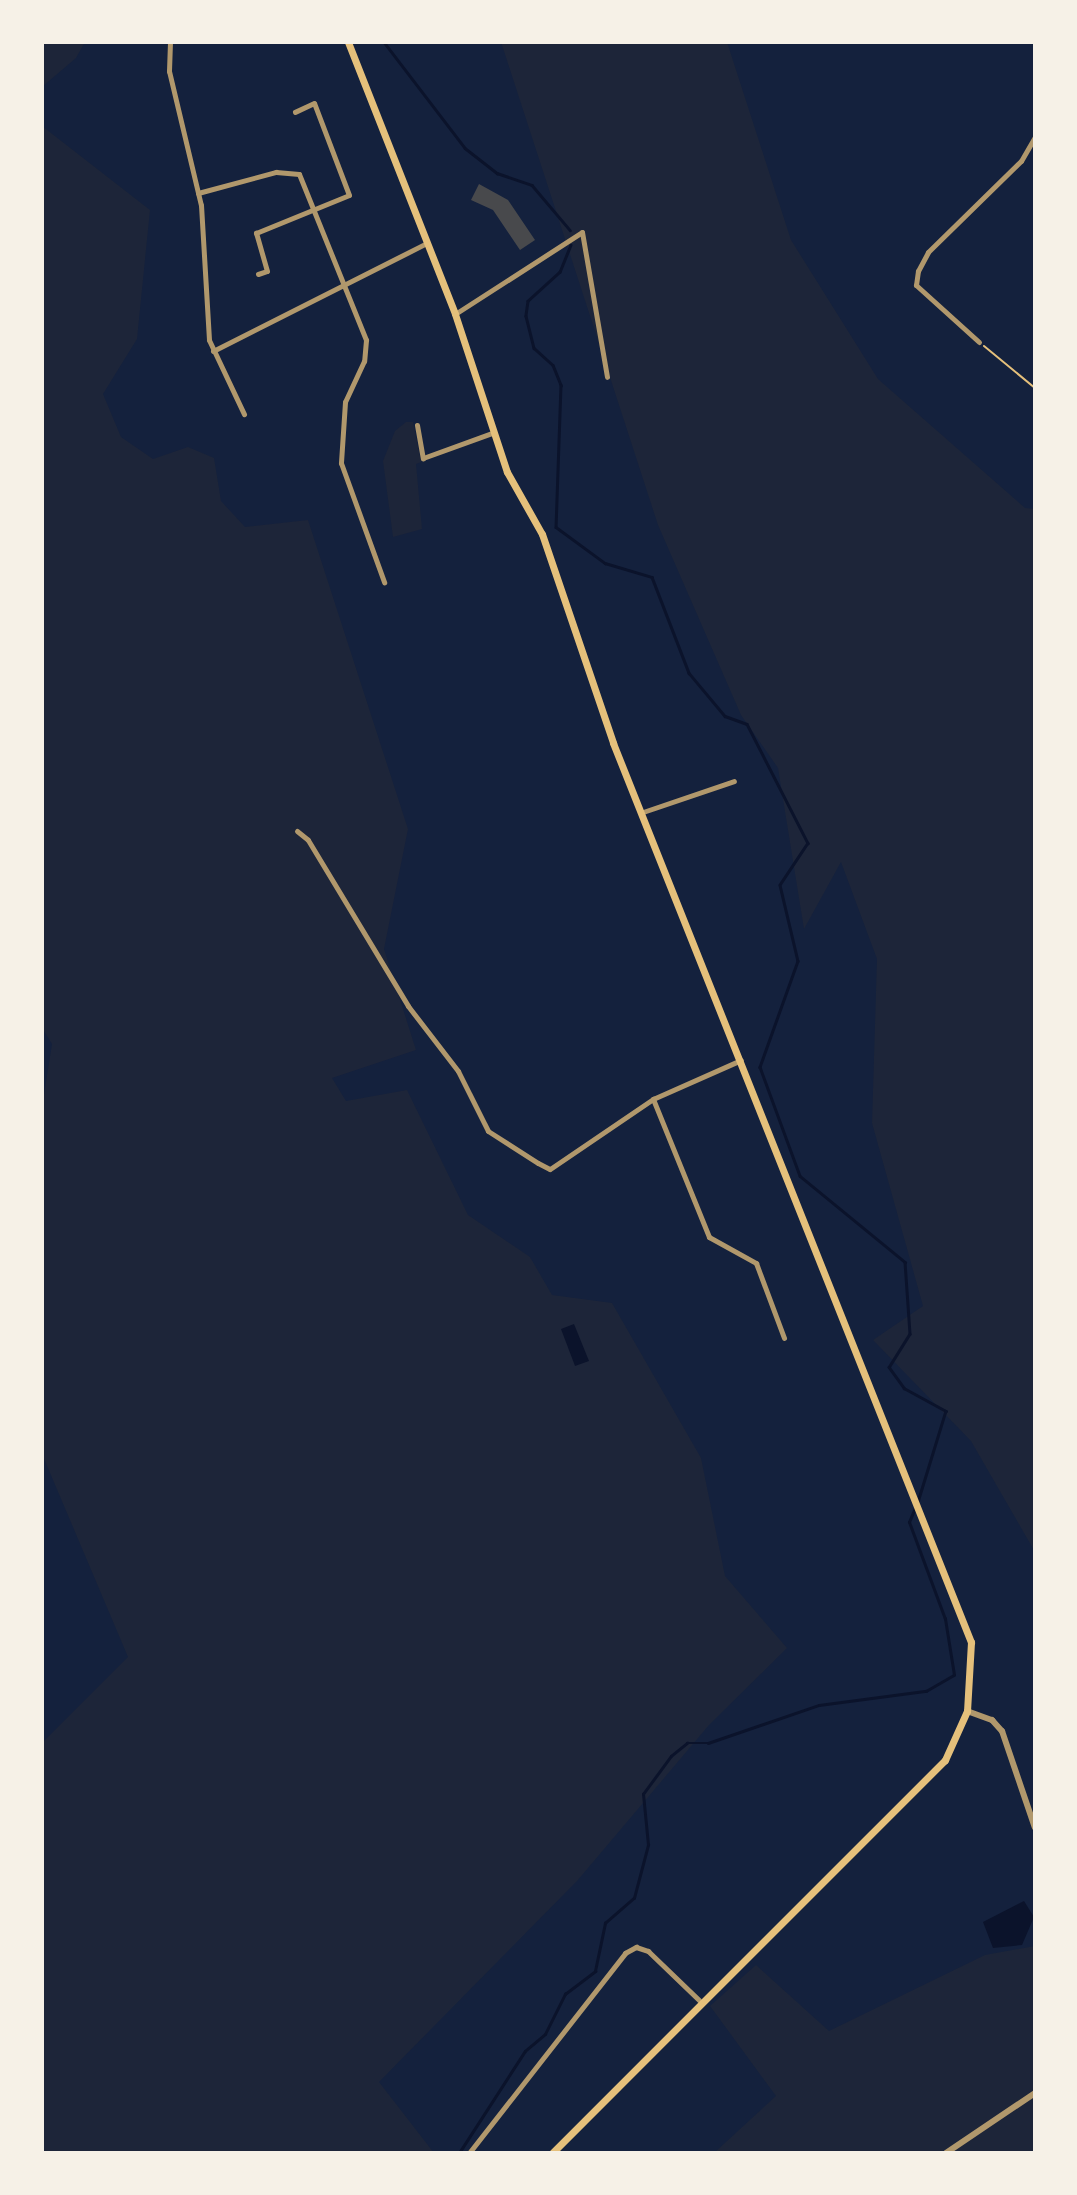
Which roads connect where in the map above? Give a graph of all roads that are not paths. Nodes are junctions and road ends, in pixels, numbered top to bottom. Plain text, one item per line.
1 (170, 42) edge
2 (348, 42) edge
3 (295, 111) dead end
4 (1035, 137) edge
5 (198, 192) junction
6 (314, 210) junction
7 (425, 244) junction
8 (258, 274) dead end
9 (347, 285) junction
10 (455, 314) junction
11 (979, 342) road end
12 (213, 351) junction
13 (607, 377) dead end
14 (244, 414) dead end
15 (416, 425) dead end
16 (492, 433) junction
17 (384, 582) dead end
18 (734, 781) dead end
19 (643, 812) junction
20 (297, 831) dead end
21 (741, 1060) junction
22 (653, 1099) junction
23 (783, 1338) dead end
24 (967, 1711) junction
25 (1035, 1828) edge
26 (699, 2000) junction
27 (1035, 2093) edge
28 (469, 2153) edge
29 (552, 2153) edge
30 (946, 2153) edge

1 - 5 street
2 - 7 main road
3 - 6 street
4 - 11 street
5 - 6 street
5 - 12 street
6 - 8 street
6 - 9 street
7 - 9 street
7 - 10 main road
9 - 12 street
9 - 17 street
10 - 13 street
10 - 16 main road
12 - 14 street
15 - 16 street
16 - 19 main road
18 - 19 street
19 - 21 main road
20 - 22 street
21 - 22 street
21 - 24 main road
22 - 23 street
24 - 25 street
24 - 26 main road
26 - 28 street
26 - 29 main road
27 - 30 street

